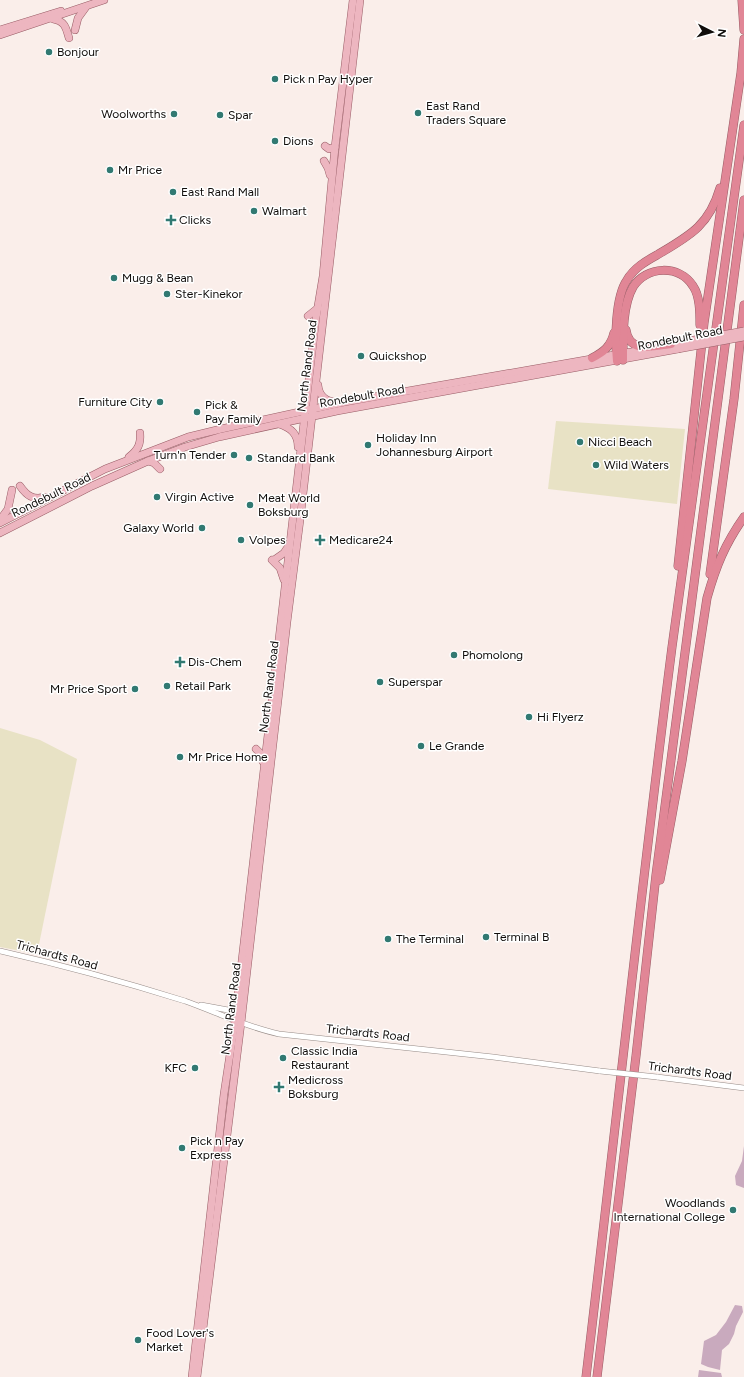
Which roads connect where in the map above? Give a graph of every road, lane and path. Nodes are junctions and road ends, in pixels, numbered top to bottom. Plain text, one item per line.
1 (104, 0) edge
2 (353, 0) edge
3 (360, 0) edge
4 (742, 0) edge
5 (88, 3) edge
6 (50, 19) junction
7 (0, 30) edge
8 (75, 30) dead end
9 (744, 30) edge
10 (0, 35) edge
11 (69, 38) dead end
12 (744, 39) edge
13 (744, 125) edge
14 (731, 141) junction
15 (324, 146) dead end
16 (335, 147) junction
17 (324, 161) dead end
18 (330, 195) junction
19 (744, 200) edge
20 (618, 305) junction
21 (744, 305) edge
22 (318, 308) junction
23 (308, 316) dead end
24 (625, 321) junction
25 (744, 331) edge
26 (744, 337) edge
27 (675, 346) junction
28 (620, 357) junction
29 (592, 358) junction
30 (700, 364) junction
31 (318, 368) junction
32 (346, 402) junction
33 (309, 409) junction
34 (337, 411) junction
35 (308, 417) junction
36 (277, 424) junction
37 (140, 433) dead end
38 (310, 434) junction
39 (121, 462) junction
40 (148, 462) junction
41 (299, 465) junction
42 (160, 469) dead end
43 (20, 486) dead end
44 (12, 490) dead end
45 (51, 496) junction
46 (744, 517) edge
47 (0, 520) edge
48 (0, 523) edge
49 (0, 533) edge
50 (290, 544) junction
51 (285, 582) junction
52 (707, 598) junction
53 (673, 645) junction
54 (256, 749) dead end
55 (264, 766) junction
56 (256, 859) junction
57 (0, 951) edge
58 (186, 1002) junction
59 (237, 1002) junction
60 (238, 1022) junction
61 (636, 1056) junction
62 (744, 1088) edge
63 (192, 1377) edge
64 (197, 1377) edge
65 (586, 1377) edge
66 (597, 1377) edge

1 - 5 main road
2 - 16 main road, North Rand Road
3 - 31 main road, North Rand Road
4 - 9 highway
5 - 6 main road
5 - 7 main road
5 - 8 main road
6 - 10 main road
6 - 11 main road
12 - 14 highway
13 - 53 highway
14 - 20 highway
14 - 30 highway
15 - 16 main road
16 - 18 main road, North Rand Road
17 - 18 main road
18 - 22 main road, North Rand Road
19 - 61 highway
20 - 28 highway
20 - 29 highway
21 - 52 highway
22 - 23 main road
22 - 33 main road, North Rand Road
24 - 27 highway
24 - 28 highway
24 - 30 highway
25 - 27 main road, Rondebult Road, bridge
26 - 27 main road, Rondebult Road, bridge
27 - 28 main road, Rondebult Road
28 - 29 main road, Rondebult Road
28 - 34 main road, Rondebult Road
29 - 32 main road, Rondebult Road
30 - 53 highway
31 - 32 main road
31 - 33 main road, North Rand Road
32 - 33 main road, Rondebult Road
33 - 35 main road, North Rand Road
33 - 39 main road, Rondebult Road
34 - 35 main road, Rondebult Road
34 - 38 main road
35 - 36 main road, Rondebult Road
35 - 38 main road, North Rand Road
35 - 41 main road, North Rand Road
36 - 40 main road, Rondebult Road
36 - 41 main road
37 - 39 main road
38 - 56 main road, North Rand Road
39 - 45 main road, Rondebult Road
40 - 42 main road
40 - 49 main road, Rondebult Road
41 - 50 main road, North Rand Road
43 - 45 main road
44 - 47 main road
45 - 48 main road, Rondebult Road
46 - 52 highway
50 - 51 main road, North Rand Road
50 - 51 main road
51 - 55 main road, North Rand Road
52 - 61 highway
53 - 65 highway
54 - 55 main road
55 - 56 main road, North Rand Road
56 - 59 main road, North Rand Road
56 - 60 main road, North Rand Road
57 - 58 street, Trichardts Road
58 - 59 street
58 - 60 street, Trichardts Road
59 - 60 main road, North Rand Road
60 - 62 street, Trichardts Road, bridge
60 - 63 main road, North Rand Road
60 - 64 main road, North Rand Road
61 - 66 highway

